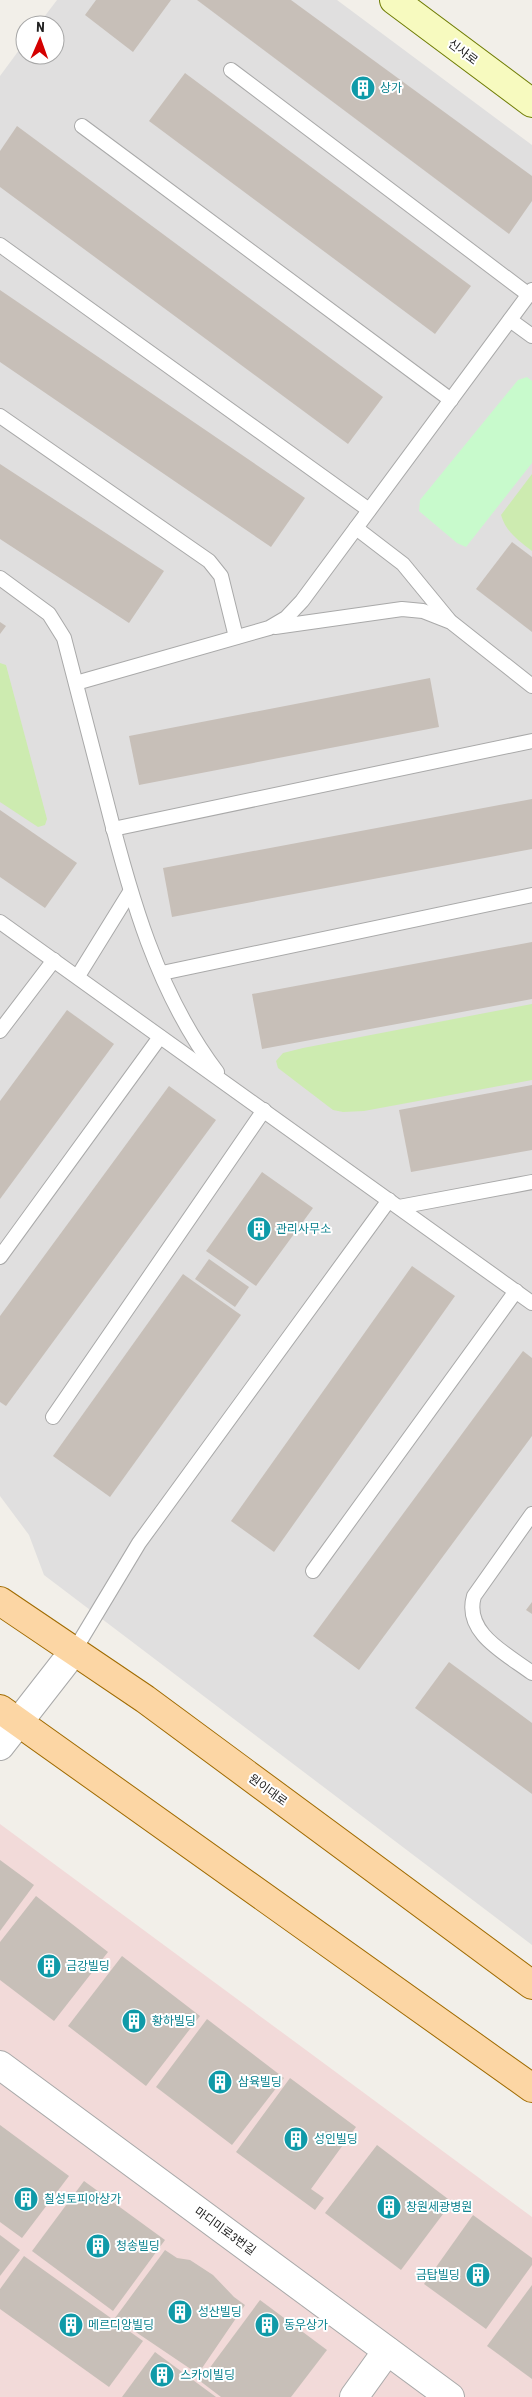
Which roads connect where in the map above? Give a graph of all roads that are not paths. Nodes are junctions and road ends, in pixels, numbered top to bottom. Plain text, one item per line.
1 (394, 0) edge
2 (231, 70) dead end
3 (532, 103) edge
4 (82, 126) dead end
5 (0, 245) edge
6 (530, 292) edge
7 (510, 320) junction
8 (532, 336) edge
9 (451, 400) junction
10 (0, 416) edge
11 (369, 510) junction
12 (356, 528) junction
13 (0, 578) edge
14 (451, 622) junction
15 (269, 628) junction
16 (236, 637) junction
17 (76, 683) junction
18 (532, 686) edge
19 (532, 741) edge
20 (113, 829) junction
21 (130, 892) junction
22 (532, 895) edge
23 (0, 922) edge
24 (54, 960) junction
25 (162, 973) junction
26 (78, 976) junction
27 (0, 1031) edge
28 (160, 1037) junction
29 (225, 1082) junction
30 (264, 1110) junction
31 (532, 1182) edge
32 (394, 1204) junction
33 (0, 1257) edge
34 (516, 1291) junction
35 (532, 1303) edge
36 (52, 1417) dead end
37 (532, 1514) edge
38 (313, 1571) dead end
39 (0, 1601) edge
40 (74, 1651) junction
41 (532, 1672) edge
42 (9, 1716) edge
43 (0, 1746) edge
44 (532, 1985) edge
45 (0, 2065) edge
46 (532, 2088) edge
47 (387, 2351) junction
48 (354, 2397) edge
49 (450, 2397) edge

1 - 3 main road, 신사로
2 - 6 lane
4 - 9 lane
5 - 11 lane
6 - 7 lane
7 - 8 lane
7 - 9 lane
9 - 11 lane
10 - 16 lane
11 - 12 lane
12 - 14 lane
12 - 15 lane
13 - 17 lane
14 - 15 lane
14 - 18 lane
15 - 16 lane
16 - 17 lane
17 - 20 lane
19 - 20 lane
20 - 21 lane
21 - 25 lane
21 - 26 lane
22 - 25 lane
23 - 24 lane
24 - 26 lane
24 - 27 lane
25 - 29 lane
26 - 28 lane
28 - 29 lane
28 - 33 lane
29 - 30 lane
30 - 32 lane
30 - 36 lane
31 - 32 lane
32 - 34 lane
32 - 40 lane
34 - 35 lane
34 - 38 lane
37 - 41 lane
39 - 40 main road, 원이대로
40 - 42 street
40 - 44 main road, 원이대로
42 - 43 street
42 - 46 main road
45 - 47 street, 마디미로3번길
47 - 48 street
47 - 49 street, 마디미로3번길

